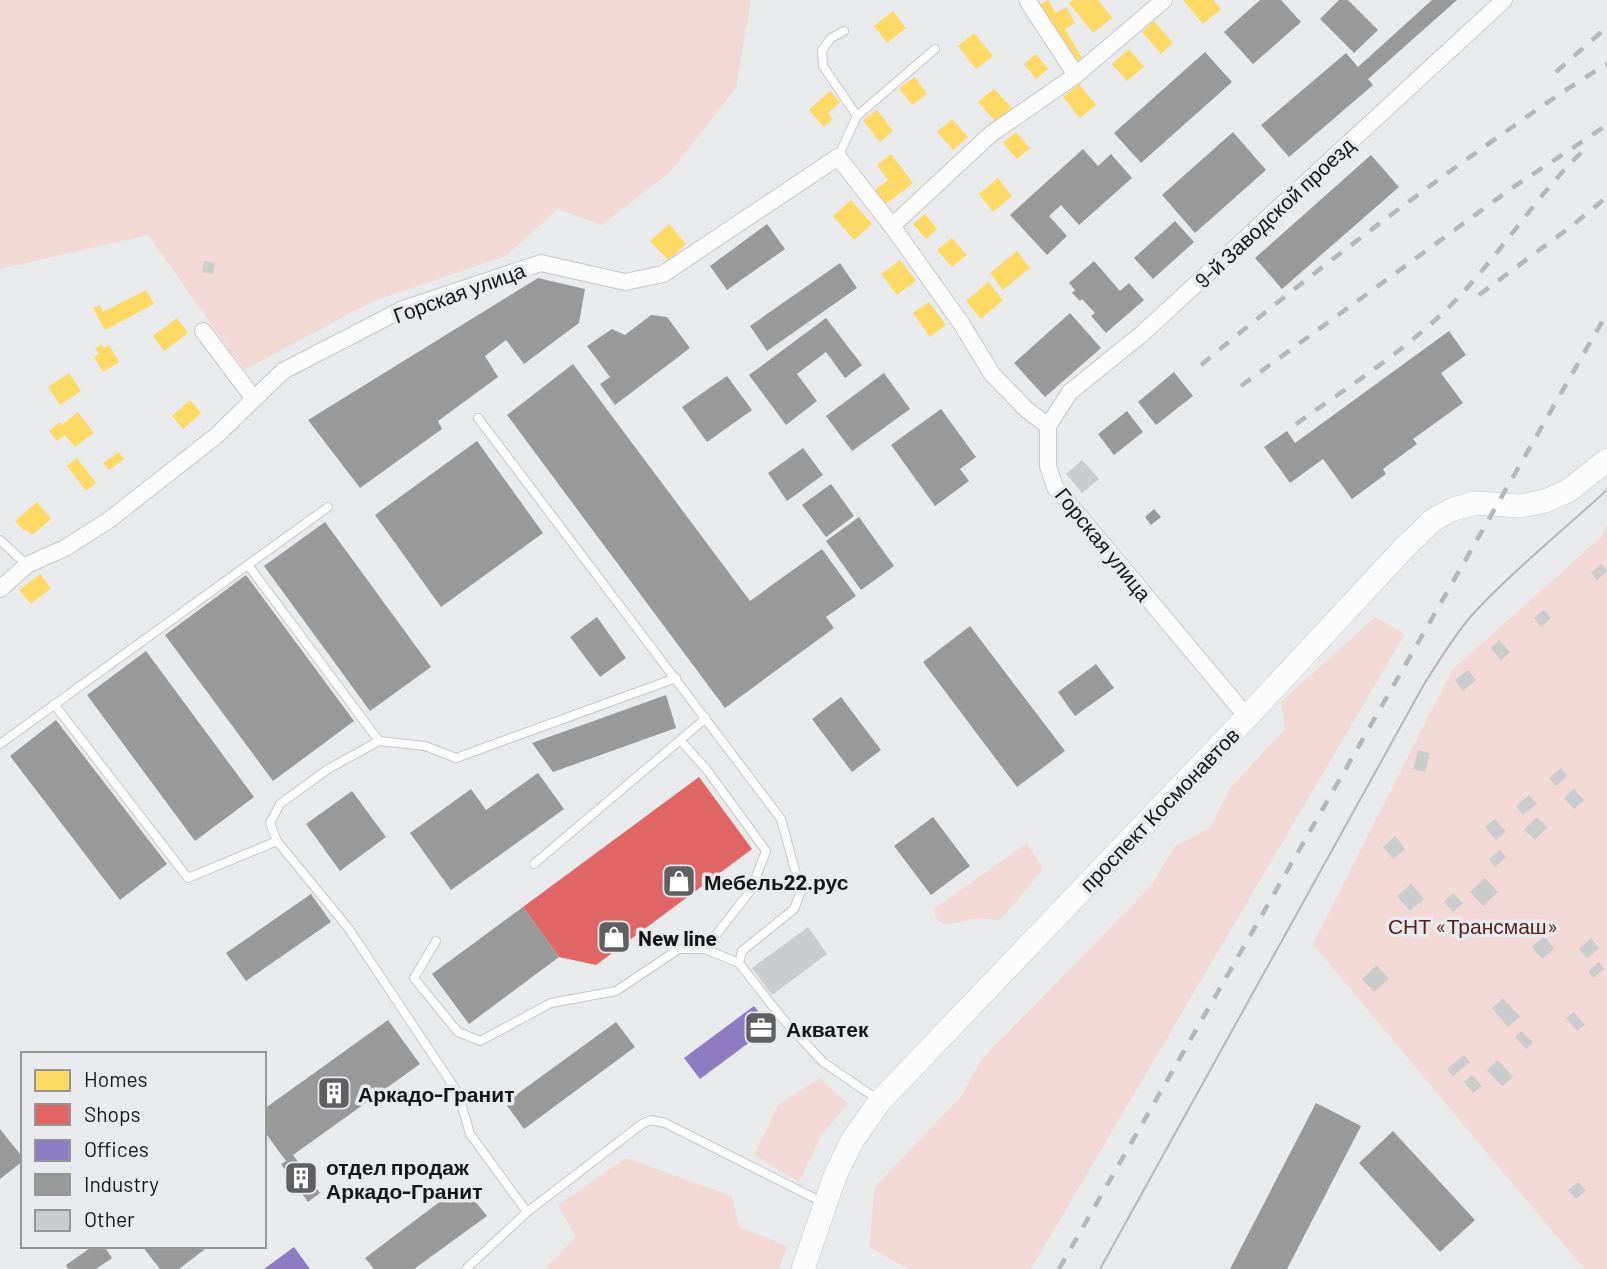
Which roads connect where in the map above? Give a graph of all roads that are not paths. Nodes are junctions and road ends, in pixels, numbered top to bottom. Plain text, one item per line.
1 (1027, 0) edge
2 (1164, 0) edge
3 (1504, 0) edge
4 (844, 31) dead end
5 (935, 49) dead end
6 (1076, 75) junction
7 (857, 116) junction
8 (838, 157) junction
9 (892, 226) junction
10 (202, 331) dead end
11 (254, 399) junction
12 (478, 418) dead end
13 (1048, 426) junction
14 (1607, 460) edge
15 (328, 507) dead end
16 (0, 540) edge
17 (27, 565) junction
18 (248, 565) junction
19 (0, 589) edge
20 (676, 678) junction
21 (54, 704) junction
22 (1247, 717) junction
23 (706, 718) junction
24 (680, 740) junction
25 (379, 741) junction
26 (0, 744) edge
27 (277, 841) junction
28 (534, 864) dead end
29 (436, 941) dead end
30 (705, 949) junction
31 (739, 963) junction
32 (880, 1101) junction
33 (825, 1203) junction
34 (527, 1212) junction
35 (466, 1269) edge
36 (803, 1269) edge

1 - 6 street
2 - 6 street
3 - 13 street, 9-й Заводской проезд
4 - 7 lane
5 - 7 lane
6 - 9 street
7 - 8 lane
8 - 9 street
8 - 11 street, Горская улица
9 - 13 street
10 - 11 street
11 - 17 street, Горская улица
12 - 20 lane
13 - 22 street, Горская улица
14 - 22 main road, проспект Космонавтов
15 - 18 lane
16 - 17 lane
17 - 19 street, Горская улица
18 - 21 lane
18 - 25 lane
20 - 23 lane
20 - 25 lane
21 - 26 lane
21 - 27 lane
22 - 32 main road, проспект Космонавтов
23 - 24 lane
23 - 31 lane
24 - 28 lane
24 - 30 lane
25 - 27 lane
27 - 34 lane
29 - 30 lane
30 - 31 lane
31 - 32 lane
32 - 33 main road, проспект Космонавтов
33 - 34 lane
33 - 36 main road, проспект Космонавтов
34 - 35 lane

